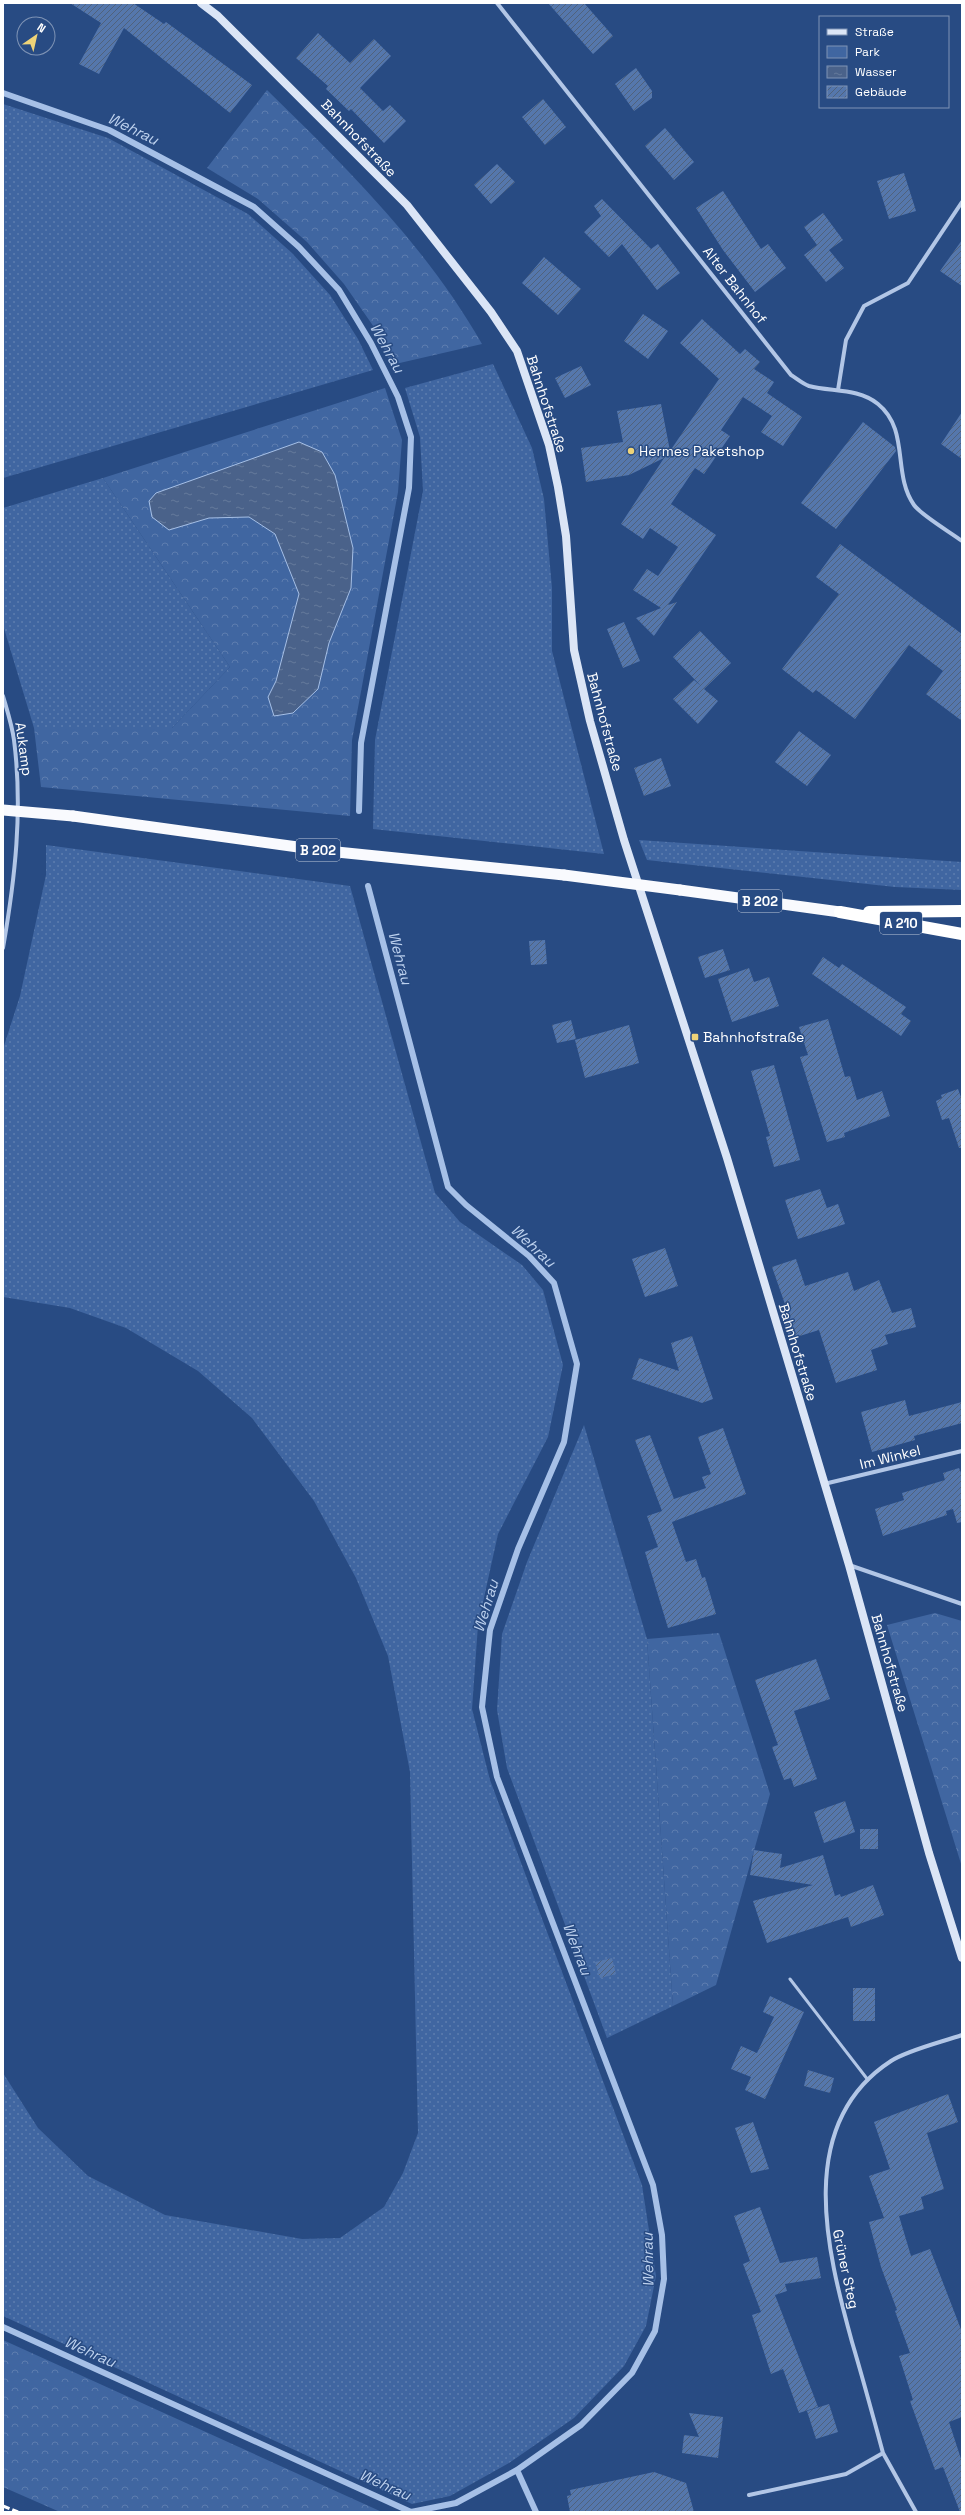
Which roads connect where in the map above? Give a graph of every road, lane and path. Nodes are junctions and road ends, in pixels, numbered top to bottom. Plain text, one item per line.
1 (201, 3) edge
2 (497, 3) edge
3 (962, 202) edge
4 (838, 390) junction
5 (962, 541) edge
6 (3, 696) edge
7 (3, 810) edge
8 (962, 911) edge
9 (840, 912) junction
10 (962, 934) edge
11 (3, 948) edge
12 (962, 1451) edge
13 (824, 1484) junction
14 (849, 1565) junction
15 (962, 1604) edge
16 (962, 1958) edge
17 (790, 1978) dead end
18 (962, 2035) edge
19 (868, 2080) junction
20 (884, 2453) junction
21 (749, 2495) dead end
22 (916, 2512) edge

1 - 13 main road, Bahnhofstraße
2 - 4 street, Alter Bahnhof
3 - 4 street
4 - 5 street, Alter Bahnhof
6 - 11 street, Aukamp
7 - 9 highway, B 202, bridge
8 - 9 highway, A 210
9 - 10 highway, A 210
12 - 13 street, Im Winkel
13 - 14 main road, Bahnhofstraße
14 - 15 street
14 - 16 main road, Bahnhofstraße
17 - 19 lane
18 - 19 street, Grüner Steg
19 - 20 street, Grüner Steg
20 - 21 street
20 - 22 street, Grüner Steg

